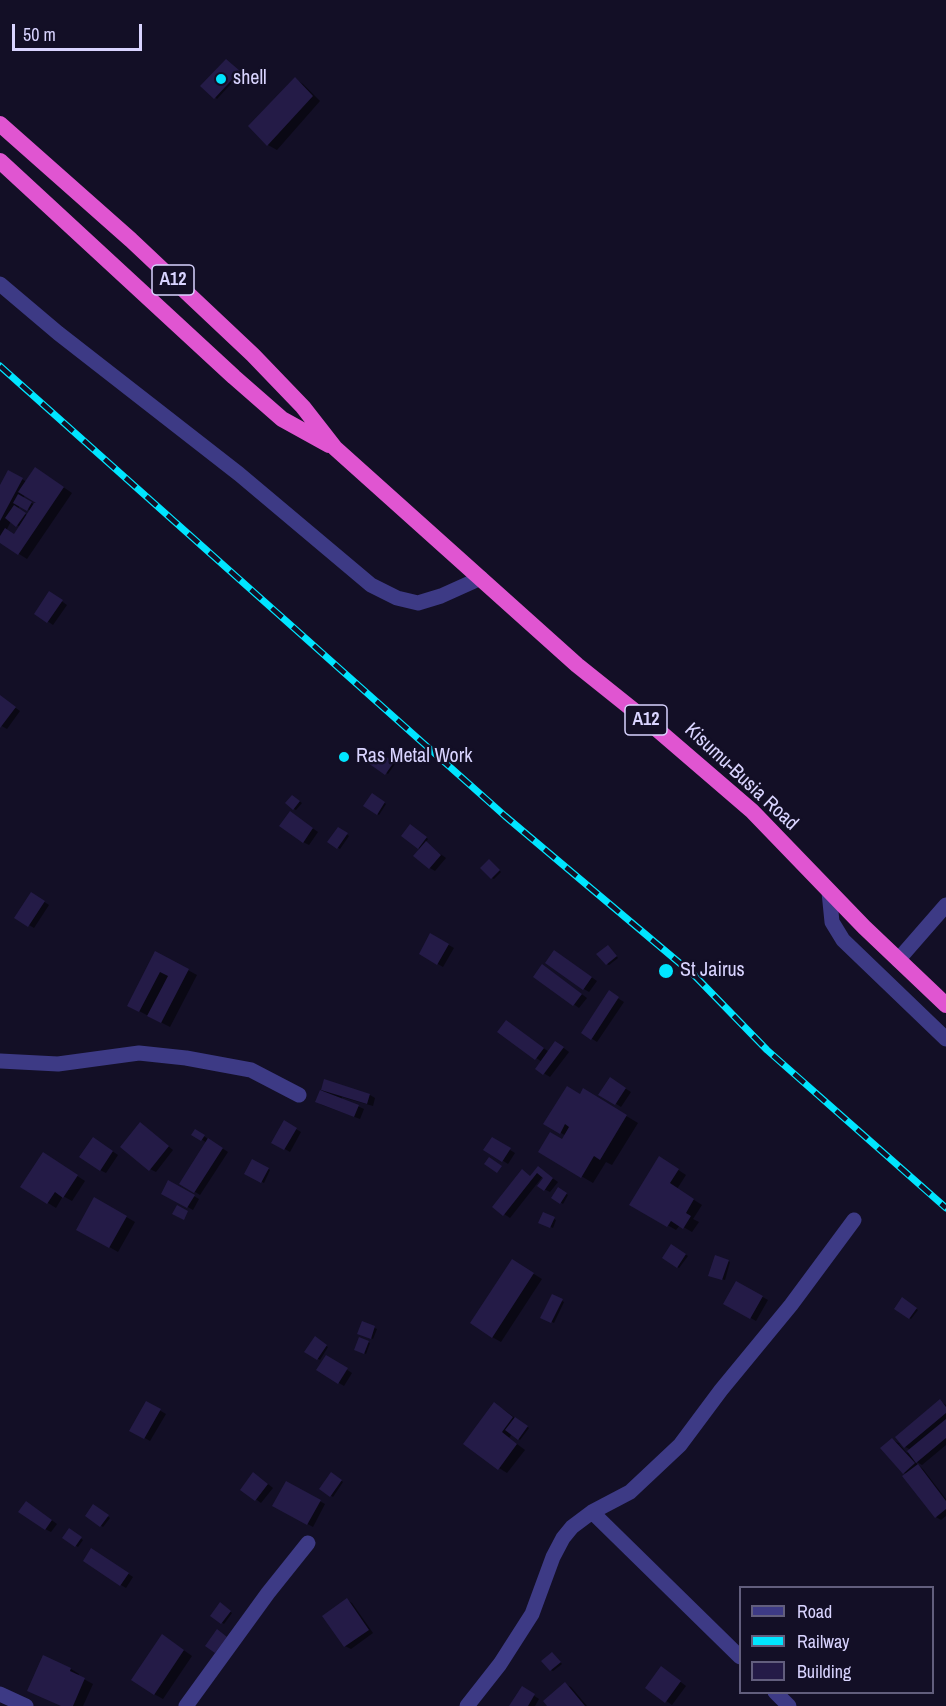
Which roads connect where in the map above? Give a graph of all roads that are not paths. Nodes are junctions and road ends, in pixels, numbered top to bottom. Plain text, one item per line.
1 (0, 124) edge
2 (0, 161) edge
3 (0, 284) edge
4 (335, 448) junction
5 (481, 578) junction
6 (829, 892) junction
7 (946, 905) edge
8 (898, 960) junction
9 (946, 1005) edge
10 (946, 1039) edge
11 (0, 1062) edge
12 (300, 1095) dead end
13 (854, 1220) dead end
14 (592, 1512) junction
15 (308, 1543) dead end
16 (739, 1655) edge
17 (0, 1694) edge
18 (777, 1694) edge
19 (26, 1706) edge
20 (186, 1706) edge
21 (467, 1706) edge
22 (789, 1706) edge

1 - 4 highway, A12
2 - 4 highway, A12
3 - 5 street
4 - 5 highway, Kisumu-Busia Road / A12
5 - 6 highway, Kisumu-Busia Road / A12
6 - 8 highway, Kisumu-Busia Road / A12
6 - 10 street
7 - 8 street
8 - 9 highway, Kisumu-Busia Road / A12
11 - 12 street
13 - 14 street
14 - 16 street
14 - 21 street
15 - 20 street
17 - 19 street
18 - 22 street

